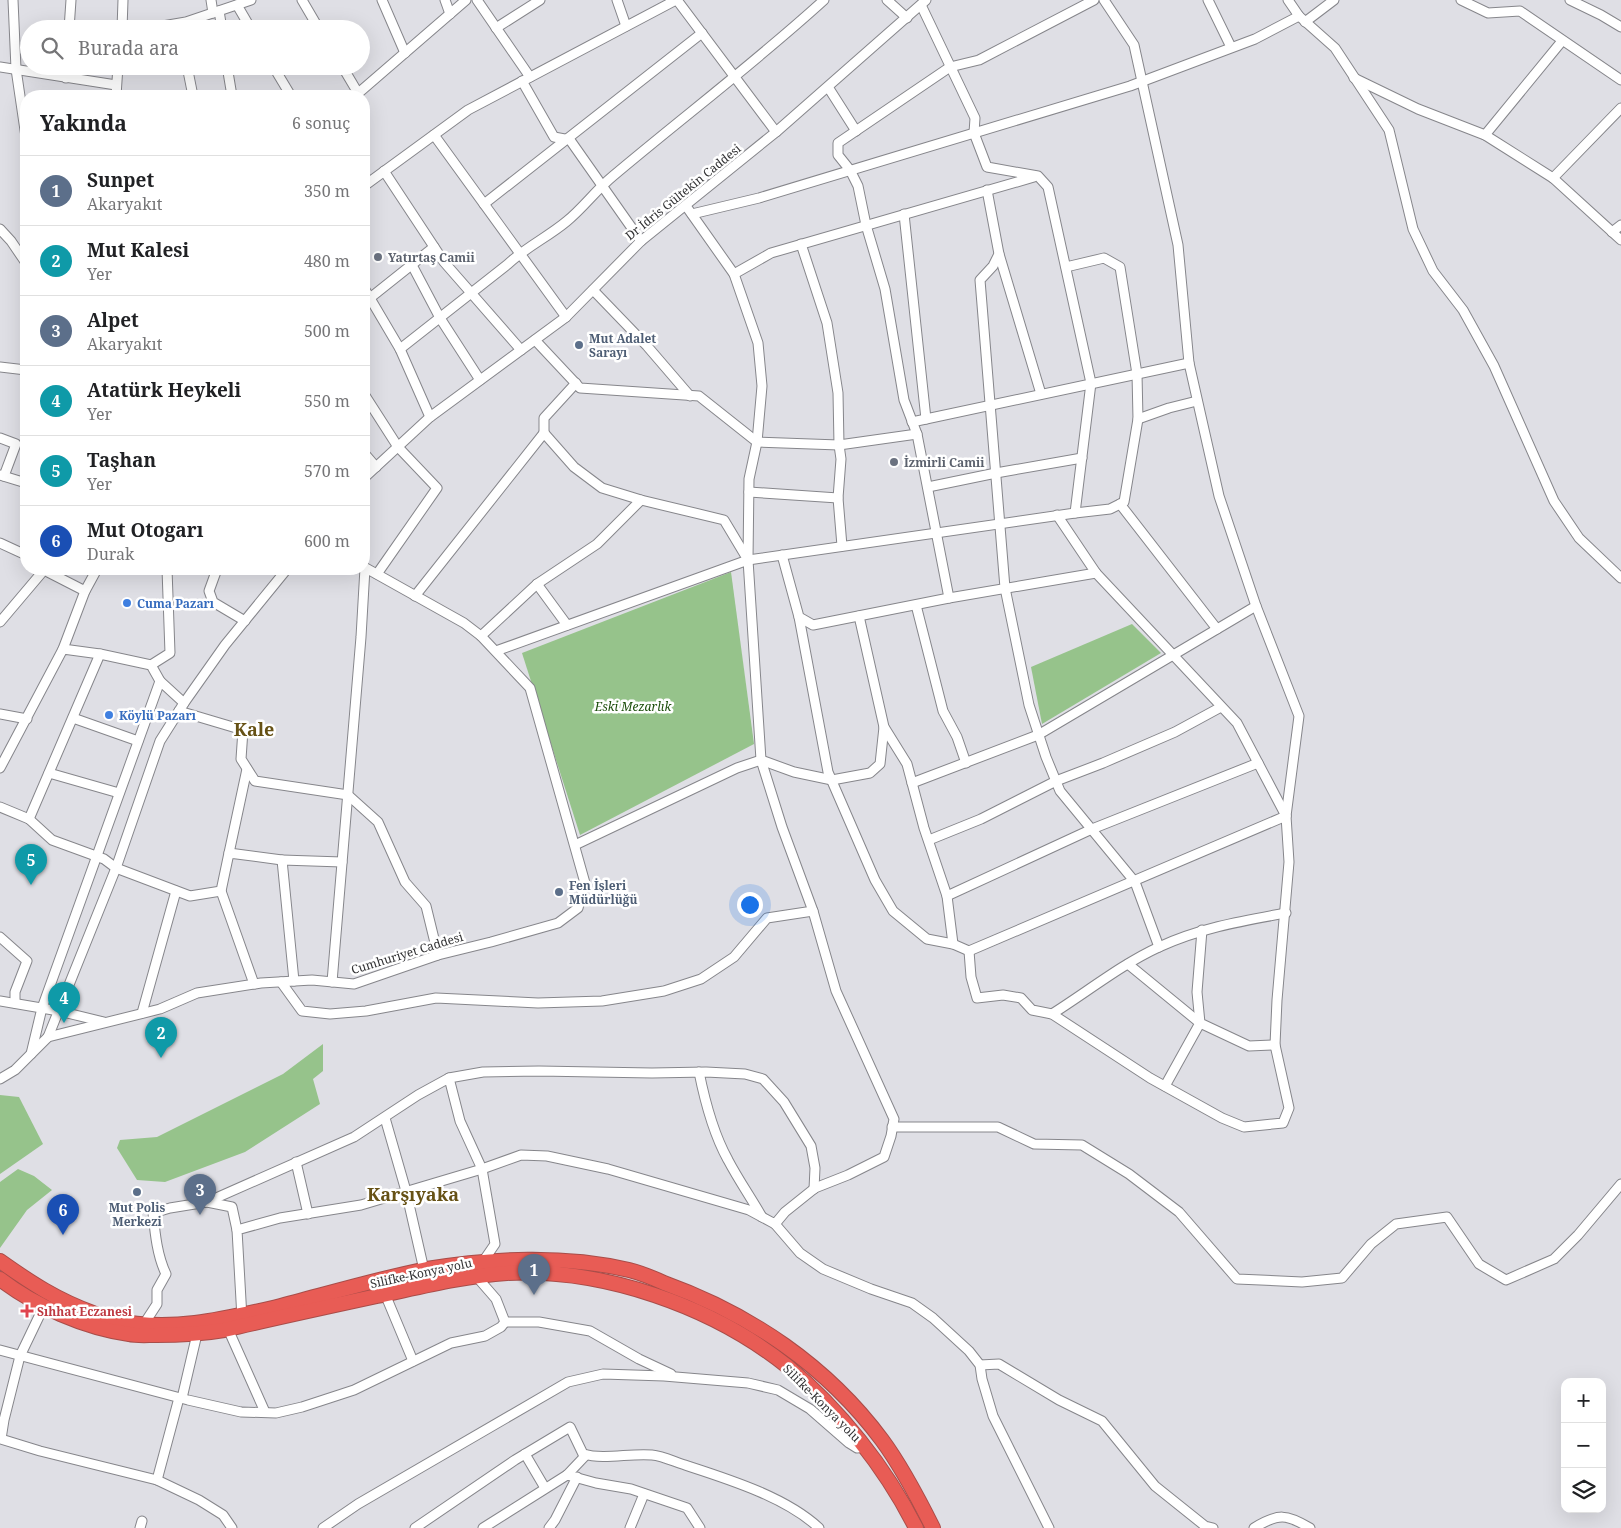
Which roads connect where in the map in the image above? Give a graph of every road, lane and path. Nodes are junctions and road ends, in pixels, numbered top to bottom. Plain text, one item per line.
1 (13, 0) edge
2 (71, 0) edge
3 (123, 0) edge
4 (212, 0) edge
5 (251, 0) edge
6 (302, 0) edge
7 (382, 0) edge
8 (445, 0) edge
9 (466, 0) edge
10 (477, 0) edge
11 (540, 0) edge
12 (618, 0) edge
13 (676, 0) edge
14 (824, 0) edge
15 (887, 0) edge
16 (1094, 0) edge
17 (1104, 0) edge
18 (1208, 0) edge
19 (1288, 0) edge
20 (1334, 0) edge
21 (1461, 0) edge
22 (1570, 0) edge
23 (923, 3) edge
24 (236, 5) junction
25 (216, 12) junction
26 (450, 14) junction
27 (907, 18) junction
28 (1302, 19) junction
29 (70, 20) edge
30 (122, 20) edge
31 (195, 20) edge
32 (219, 20) edge
33 (245, 20) edge
34 (314, 20) edge
35 (626, 26) junction
36 (1621, 27) edge
37 (496, 28) junction
38 (702, 33) junction
39 (1562, 41) junction
40 (1231, 48) junction
41 (405, 53) junction
42 (0, 67) edge
43 (950, 67) junction
44 (16, 69) junction
45 (20, 70) edge
46 (49, 75) edge
47 (117, 75) edge
48 (189, 75) edge
49 (228, 75) edge
50 (281, 75) edge
51 (347, 75) edge
52 (734, 76) junction
53 (66, 78) joint
54 (1354, 78) junction
55 (526, 79) junction
56 (1621, 80) edge
57 (1141, 82) junction
58 (116, 85) junction
59 (828, 87) junction
60 (116, 90) edge
61 (192, 90) edge
62 (231, 90) edge
63 (288, 90) edge
64 (354, 90) edge
65 (363, 90) edge
66 (20, 97) edge
67 (1621, 108) edge
68 (776, 132) junction
69 (856, 132) junction
70 (974, 133) junction
71 (434, 135) junction
72 (1486, 135) junction
73 (566, 139) junction
74 (850, 170) junction
75 (384, 171) junction
76 (1038, 176) junction
77 (1553, 178) junction
78 (370, 182) edge
79 (602, 185) junction
80 (987, 190) junction
81 (484, 204) junction
82 (686, 206) junction
83 (692, 214) junction
84 (904, 214) junction
85 (866, 225) junction
86 (1621, 225) edge
87 (0, 229) edge
88 (1612, 232) junction
89 (4, 240) edge
90 (1621, 240) edge
91 (641, 241) junction
92 (801, 244) junction
93 (434, 247) junction
94 (519, 254) junction
95 (999, 254) junction
96 (20, 257) edge
97 (412, 265) junction
98 (1066, 267) junction
99 (734, 274) junction
100 (593, 290) junction
101 (471, 293) junction
102 (370, 298) joint
103 (566, 317) junction
104 (440, 318) junction
105 (535, 340) junction
106 (400, 349) junction
107 (521, 350) junction
108 (1188, 363) junction
109 (0, 367) edge
110 (20, 369) edge
111 (1137, 374) junction
112 (480, 380) junction
113 (1092, 383) junction
114 (576, 384) junction
115 (1042, 394) junction
116 (690, 396) junction
117 (1197, 401) junction
118 (370, 403) edge
119 (990, 405) junction
120 (430, 417) junction
121 (926, 419) junction
122 (1138, 419) junction
123 (912, 422) junction
124 (544, 433) junction
125 (917, 434) junction
126 (0, 438) edge
127 (757, 442) junction
128 (839, 445) junction
129 (398, 447) junction
130 (1082, 458) junction
131 (370, 460) edge
132 (376, 467) junction
133 (370, 472) edge
134 (996, 473) junction
135 (2, 476) edge
136 (20, 481) edge
137 (928, 487) junction
138 (749, 492) junction
139 (838, 498) junction
140 (641, 500) junction
141 (1120, 504) junction
142 (1075, 513) junction
143 (1057, 516) junction
144 (1000, 524) junction
145 (935, 533) junction
146 (0, 542) edge
147 (842, 546) junction
148 (20, 552) edge
149 (782, 555) junction
150 (748, 560) junction
151 (370, 570) edge
152 (1096, 573) junction
153 (377, 574) junction
154 (39, 575) edge
155 (55, 575) edge
156 (94, 575) edge
157 (167, 575) edge
158 (215, 575) edge
159 (282, 575) edge
160 (363, 575) edge
161 (1621, 578) edge
162 (537, 584) junction
163 (1005, 588) junction
164 (85, 591) junction
165 (415, 596) junction
166 (949, 598) junction
167 (916, 604) junction
168 (1256, 606) junction
169 (859, 616) junction
170 (799, 617) junction
171 (245, 621) junction
172 (0, 622) edge
173 (568, 625) junction
174 (1217, 628) junction
175 (481, 636) junction
176 (63, 649) junction
177 (496, 651) junction
178 (100, 654) junction
179 (1172, 654) junction
180 (151, 666) junction
181 (160, 681) junction
182 (182, 707) junction
183 (1221, 707) junction
184 (0, 714) edge
185 (72, 718) junction
186 (27, 719) junction
187 (884, 727) junction
188 (1038, 734) junction
189 (138, 741) junction
190 (761, 760) junction
191 (966, 763) junction
192 (1258, 763) junction
193 (0, 768) edge
194 (248, 770) junction
195 (49, 773) junction
196 (832, 780) junction
197 (1056, 781) junction
198 (912, 783) junction
199 (119, 794) junction
200 (348, 795) junction
201 (0, 807) edge
202 (1286, 816) junction
203 (29, 819) junction
204 (1092, 829) junction
205 (929, 840) junction
206 (574, 845) junction
207 (229, 853) junction
208 (97, 856) junction
209 (282, 860) junction
210 (342, 862) junction
211 (116, 868) junction
212 (1136, 882) junction
213 (176, 890) junction
214 (221, 891) junction
215 (947, 896) junction
216 (813, 911) junction
217 (1286, 913) junction
218 (1202, 930) junction
219 (0, 937) edge
220 (953, 944) junction
221 (1159, 947) junction
222 (969, 951) junction
223 (438, 955) junction
224 (1128, 964) junction
225 (294, 981) junction
226 (281, 982) junction
227 (332, 982) junction
228 (254, 984) junction
229 (0, 1001) edge
230 (15, 1003) junction
231 (42, 1008) junction
232 (59, 1011) junction
233 (142, 1013) junction
234 (1052, 1014) junction
235 (107, 1023) junction
236 (1200, 1023) junction
237 (48, 1038) junction
238 (1275, 1044) junction
239 (31, 1054) junction
240 (699, 1072) junction
241 (449, 1078) junction
242 (0, 1079) edge
243 (1165, 1086) junction
244 (384, 1118) junction
245 (892, 1127) junction
246 (296, 1162) junction
247 (482, 1169) junction
248 (1621, 1184) edge
249 (814, 1189) junction
250 (406, 1191) junction
251 (207, 1202) junction
252 (308, 1214) junction
253 (762, 1217) junction
254 (775, 1224) junction
255 (237, 1230) junction
256 (484, 1260) junction
257 (0, 1262) edge
258 (424, 1270) junction
259 (476, 1276) junction
260 (0, 1279) edge
261 (385, 1294) junction
262 (44, 1306) junction
263 (242, 1320) junction
264 (505, 1322) junction
265 (144, 1324) junction
266 (228, 1329) junction
267 (197, 1334) junction
268 (0, 1350) edge
269 (20, 1356) junction
270 (413, 1361) junction
271 (980, 1365) junction
272 (678, 1377) junction
273 (180, 1398) junction
274 (265, 1412) junction
275 (0, 1440) edge
276 (866, 1447) junction
277 (524, 1454) junction
278 (586, 1455) junction
279 (566, 1474) junction
280 (577, 1477) junction
281 (157, 1480) junction
282 (545, 1488) junction
283 (644, 1494) junction
284 (232, 1528) edge
285 (324, 1528) edge
286 (415, 1528) edge
287 (484, 1528) edge
288 (549, 1528) edge
289 (630, 1528) edge
290 (700, 1528) edge
291 (820, 1528) edge
292 (916, 1528) edge
293 (933, 1528) edge
294 (1050, 1528) edge
295 (1213, 1528) edge
296 (1254, 1528) edge
297 (1310, 1528) edge

1 - 44 street
2 - 29 street
3 - 30 street
4 - 25 street
5 - 24 street
6 - 34 street
7 - 41 street
8 - 26 street
9 - 26 street
10 - 37 street
11 - 37 street
12 - 35 street
13 - 35 street
13 - 38 street
14 - 52 street
15 - 27 street
16 - 43 street
17 - 57 street
18 - 40 street
19 - 28 street
20 - 28 street
21 - 39 street
22 - 36 street
23 - 27 street, Dr İdris Gültekin Caddesi
23 - 43 street
24 - 25 street
24 - 33 street
25 - 31 street
25 - 32 street
26 - 41 street
27 - 59 street, Dr İdris Gültekin Caddesi
28 - 40 street
28 - 54 street
35 - 55 street
37 - 55 street
38 - 52 street
38 - 73 street
39 - 56 street
39 - 72 street
40 - 57 street
41 - 65 street
42 - 44 street
43 - 69 street
43 - 70 street
44 - 45 street
44 - 66 street
46 - 53 street
47 - 58 street
48 - 61 street
49 - 62 street
50 - 63 street
51 - 64 street
52 - 68 street
52 - 79 street
53 - 58 street
54 - 72 street
54 - 161 street
55 - 71 street
55 - 73 street
57 - 70 street
57 - 108 street
58 - 60 street
59 - 68 street, Dr İdris Gültekin Caddesi
59 - 69 street
67 - 77 street
68 - 82 street, Dr İdris Gültekin Caddesi
69 - 74 street
70 - 74 street
70 - 76 street
71 - 75 street
71 - 81 street
72 - 77 street
73 - 79 street
73 - 81 street
74 - 83 street
74 - 85 street
75 - 78 street
75 - 93 street
76 - 80 street
76 - 98 street
77 - 88 street
79 - 91 street
79 - 94 street
80 - 84 street
80 - 95 street
81 - 94 street
82 - 83 street
82 - 91 street, Dr İdris Gültekin Caddesi
83 - 99 street
84 - 85 street
84 - 121 street
85 - 92 street
85 - 123 street
86 - 88 street
87 - 89 street
88 - 90 street
89 - 96 street
91 - 100 street, Dr İdris Gültekin Caddesi
92 - 99 street
92 - 128 street
93 - 97 street
93 - 101 street
94 - 101 street
94 - 103 street
95 - 115 street
95 - 119 street
97 - 102 street
97 - 104 street
98 - 111 street
98 - 113 street
99 - 127 street
100 - 103 street, Dr İdris Gültekin Caddesi
100 - 116 street
101 - 104 street
101 - 107 street
102 - 106 street
103 - 105 street, Dr İdris Gültekin Caddesi
104 - 106 street
104 - 112 street
105 - 107 street, Dr İdris Gültekin Caddesi
105 - 114 street
106 - 120 street
107 - 112 street, Dr İdris Gültekin Caddesi
108 - 111 street
108 - 117 street
109 - 110 street
111 - 113 street
111 - 122 street
112 - 120 street, Dr İdris Gültekin Caddesi
113 - 115 street
113 - 130 street
114 - 116 street
114 - 124 street
115 - 119 street
116 - 127 street
117 - 122 street
117 - 168 street
118 - 129 street
119 - 121 street
119 - 134 street
120 - 129 street, Dr İdris Gültekin Caddesi
121 - 123 street
122 - 141 street
123 - 125 street
124 - 140 street
124 - 165 street
125 - 128 street
125 - 137 street
126 - 135 street
127 - 128 street
127 - 138 street
128 - 139 street
129 - 132 street, Dr İdris Gültekin Caddesi
129 - 153 street
130 - 134 street
130 - 142 street
131 - 132 street
132 - 133 street, Dr İdris Gültekin Caddesi
134 - 137 street
134 - 144 street
135 - 136 street
137 - 145 street
138 - 139 street
138 - 150 street
139 - 147 street
140 - 150 street
140 - 162 street
141 - 142 street
141 - 174 street
142 - 143 street
143 - 144 street
143 - 152 street
144 - 145 street
144 - 163 street
145 - 147 street
145 - 166 street
146 - 148 street
147 - 149 street
149 - 150 street
149 - 170 street
150 - 173 street
150 - 190 street
151 - 153 street
152 - 163 street
152 - 179 street
153 - 165 street
154 - 172 street
155 - 164 street
156 - 164 street
157 - 180 street
158 - 171 street
159 - 171 street
160 - 200 street
162 - 173 street
162 - 175 street
163 - 166 street
163 - 188 street
164 - 176 street
165 - 175 street
166 - 167 street
167 - 169 street
167 - 191 street
168 - 174 street
168 - 202 street
169 - 170 street
169 - 187 street
170 - 196 street
171 - 182 street
173 - 177 street
174 - 179 street
175 - 177 street
176 - 178 street
176 - 186 street
177 - 206 street, Cumhuriyet Caddesi
178 - 180 street
178 - 185 street
179 - 183 street
179 - 188 street
180 - 181 street
181 - 182 street
181 - 189 street
182 - 194 street
182 - 211 street
183 - 192 street
183 - 197 street
184 - 186 street
185 - 189 street
185 - 195 street
186 - 193 street
187 - 196 street
187 - 198 street
188 - 191 street
188 - 197 street
189 - 199 street
190 - 196 street
190 - 206 street
190 - 216 street
191 - 198 street
192 - 202 street
192 - 204 street
194 - 200 street
194 - 207 street
195 - 199 street
195 - 203 street
196 - 220 street
197 - 204 street
197 - 205 street
198 - 205 street
199 - 208 street
200 - 210 street
200 - 223 street
201 - 203 street
202 - 212 street
202 - 217 street
203 - 208 street
204 - 212 street
204 - 215 street
205 - 215 street
206 - 223 street, Cumhuriyet Caddesi
207 - 209 street
207 - 214 street
208 - 211 street
208 - 231 street
209 - 210 street
209 - 225 street
210 - 227 street
211 - 213 street
211 - 232 street
212 - 221 street
212 - 222 street
213 - 214 street
213 - 233 street
214 - 228 street
215 - 220 street
216 - 226 street
216 - 245 street
217 - 218 street
217 - 238 street
218 - 221 street
218 - 236 street
219 - 230 street
220 - 222 street
221 - 224 street
222 - 234 street
223 - 227 street, Cumhuriyet Caddesi
224 - 234 street
224 - 236 street
225 - 226 street, Cumhuriyet Caddesi
225 - 227 street, Cumhuriyet Caddesi
226 - 228 street, Cumhuriyet Caddesi
228 - 233 street, Cumhuriyet Caddesi
229 - 230 street
230 - 231 street
231 - 232 street
231 - 239 street
232 - 235 street
232 - 237 street
233 - 235 street, Cumhuriyet Caddesi
234 - 243 street
235 - 237 street, Cumhuriyet Caddesi
236 - 238 street
236 - 243 street
237 - 239 street, Cumhuriyet Caddesi
238 - 243 street
239 - 242 street, Cumhuriyet Caddesi
240 - 241 street
240 - 249 street
240 - 253 street
241 - 244 street
241 - 247 street
244 - 246 street
244 - 250 street
245 - 248 street
245 - 249 street
246 - 251 street
246 - 252 street
247 - 250 street
247 - 253 street
247 - 256 street
249 - 254 street
250 - 252 street
250 - 258 street
251 - 255 street
251 - 265 street
252 - 255 street
253 - 254 street
254 - 271 street
255 - 263 street
256 - 258 highway, Silifke-Konya yolu
256 - 293 highway, Silifke-Konya yolu
257 - 265 highway, Silifke-Konya yolu
258 - 263 highway, Silifke-Konya yolu
259 - 261 highway, Silifke-Konya yolu
259 - 264 street
259 - 276 highway, Silifke-Konya yolu
260 - 262 highway, Silifke-Konya yolu
261 - 263 highway, Silifke-Konya yolu
261 - 270 street
262 - 267 highway, Silifke-Konya yolu
262 - 269 street
263 - 265 highway, Silifke-Konya yolu
263 - 266 highway, Silifke-Konya yolu
264 - 270 street
264 - 272 street
266 - 267 highway, Silifke-Konya yolu
266 - 274 street
267 - 273 street
268 - 269 street
269 - 273 street
269 - 275 street
270 - 274 street
271 - 294 street
271 - 295 street
272 - 276 street
272 - 285 street
273 - 274 street
273 - 281 street
275 - 281 street
276 - 292 highway, Silifke-Konya yolu
277 - 278 street
277 - 282 street
277 - 286 street
278 - 279 street
278 - 291 street
279 - 280 street
279 - 282 street
280 - 283 street
280 - 288 street
281 - 284 street
282 - 287 street
283 - 289 street
283 - 290 street
296 - 297 street

